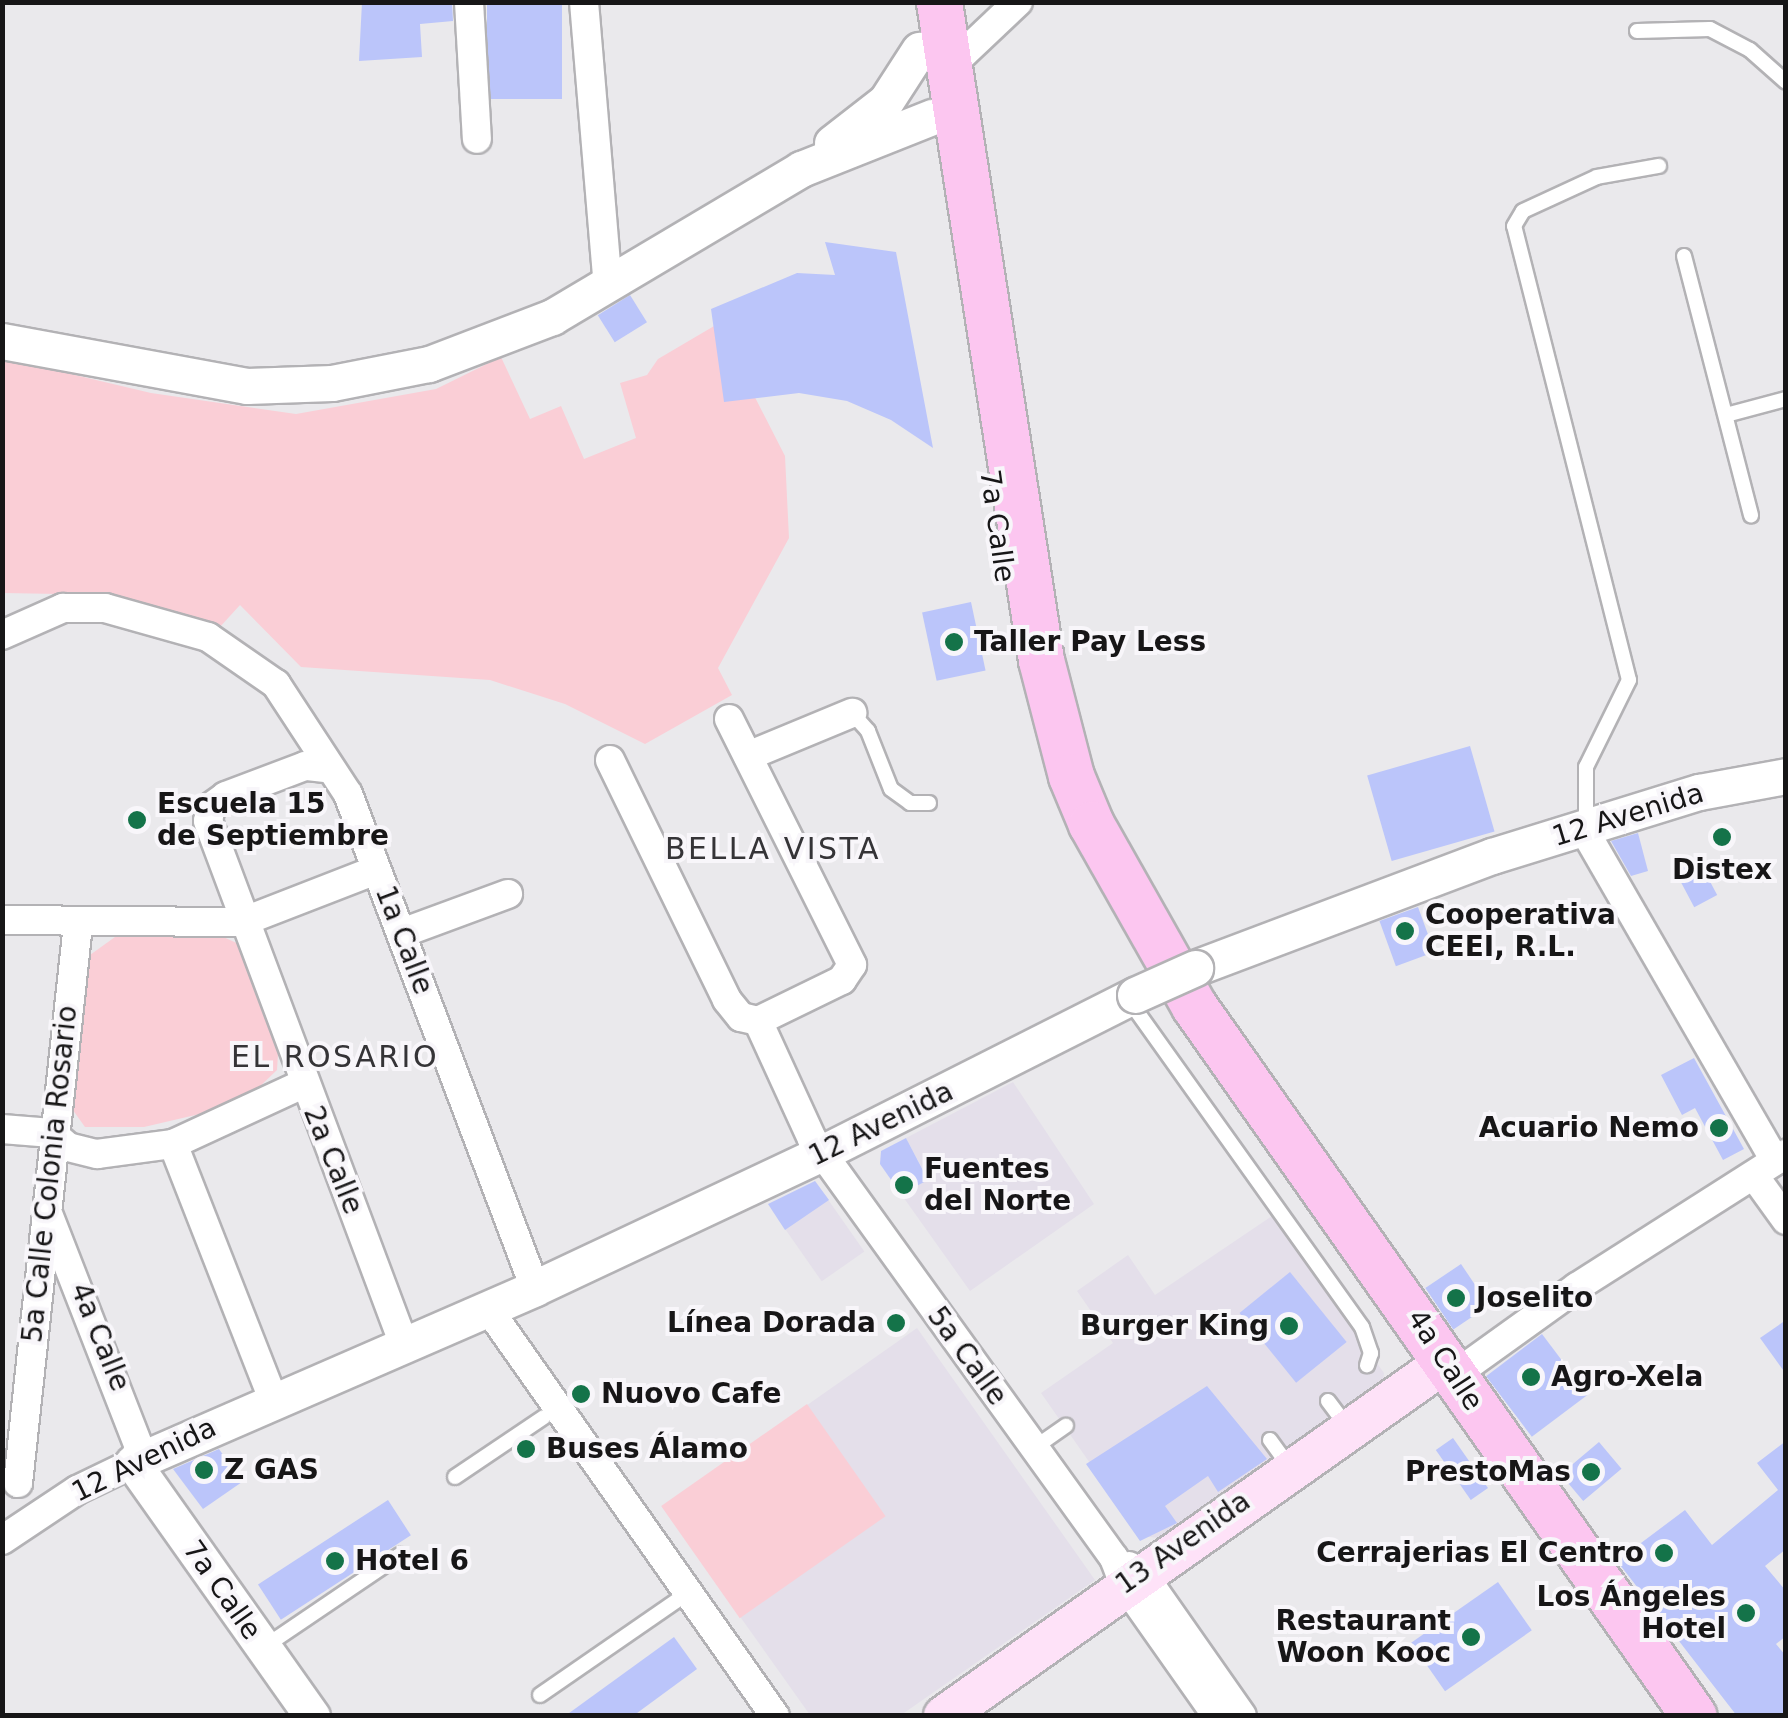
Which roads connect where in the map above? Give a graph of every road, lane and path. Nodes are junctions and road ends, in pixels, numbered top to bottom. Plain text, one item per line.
1 (469, 2) edge
2 (584, 2) edge
3 (911, 2) edge
4 (939, 2) edge
5 (1018, 2) edge
6 (1637, 31) dead end
7 (932, 60) junction
8 (1786, 82) edge
9 (932, 117) junction
10 (477, 139) dead end
11 (1659, 166) dead end
12 (801, 170) junction
13 (1684, 256) dead end
14 (608, 286) junction
15 (2, 341) edge
16 (1786, 398) edge
17 (1726, 415) junction
18 (1751, 515) dead end
19 (2, 635) edge
20 (852, 713) joint
21 (729, 719) dead end
22 (748, 756) junction
23 (610, 760) dead end
24 (325, 768) junction
25 (1786, 776) edge
26 (929, 803) dead end
27 (1583, 828) junction
28 (376, 870) junction
29 (508, 894) dead end
30 (2, 920) edge
31 (242, 922) junction
32 (78, 924) junction
33 (402, 933) junction
34 (1131, 997) junction
35 (1188, 998) junction
36 (758, 1021) junction
37 (303, 1084) junction
38 (2, 1129) edge
39 (52, 1133) junction
40 (173, 1144) junction
41 (822, 1153) junction
42 (1772, 1164) edge
43 (48, 1213) junction
44 (1786, 1220) edge
45 (535, 1288) junction
46 (480, 1311) junction
47 (403, 1342) junction
48 (1368, 1365) dead end
49 (1441, 1382) junction
50 (273, 1399) junction
51 (544, 1417) junction
52 (1066, 1426) dead end
53 (1033, 1448) junction
54 (133, 1463) junction
55 (455, 1478) dead end
56 (10, 1486) edge
57 (605, 1488) junction
58 (76, 1490) junction
59 (2, 1540) edge
60 (400, 1555) dead end
61 (1135, 1582) junction
62 (682, 1597) junction
63 (263, 1648) junction
64 (540, 1695) dead end
65 (312, 1716) edge
66 (756, 1716) edge
67 (774, 1716) edge
68 (944, 1716) edge
69 (978, 1716) edge
70 (1217, 1716) edge
71 (1242, 1716) edge
72 (1667, 1716) edge
73 (1694, 1716) edge

1 - 10 street
2 - 14 street
3 - 7 main road, 7a Calle
4 - 7 main road, 7a Calle
5 - 7 street
6 - 8 lane
7 - 9 main road, 7a Calle
7 - 12 street
7 - 35 main road, 7a Calle
9 - 12 street
9 - 35 main road, 7a Calle
11 - 27 lane
12 - 14 street
13 - 17 lane
14 - 15 street
16 - 17 lane
17 - 18 lane
19 - 24 street, 1a Calle
20 - 22 street
20 - 26 lane
21 - 22 street
22 - 36 street
23 - 36 street
24 - 28 street, 1a Calle
24 - 31 street, 2a Calle
25 - 27 street, 12 Avenida
27 - 35 street, 12 Avenida
27 - 42 street
28 - 31 street
28 - 33 street, 1a Calle
29 - 33 street
30 - 32 street
31 - 32 street
31 - 37 street, 2a Calle
32 - 39 street, 5a Calle Colonia Rosario
33 - 45 street, 1a Calle
34 - 35 street, 12 Avenida, bridge
34 - 41 street, 12 Avenida
34 - 48 lane
35 - 49 main road, 4a Calle
36 - 41 street, 5a Calle
37 - 40 street
37 - 47 street, 2a Calle
38 - 39 street
39 - 40 street
39 - 43 street, 5a Calle Colonia Rosario
40 - 50 street
41 - 45 street, 12 Avenida
41 - 53 street, 5a Calle
42 - 44 street
42 - 49 street, 13 Avenida
43 - 54 street, 4a Calle
43 - 56 street, 5a Calle Colonia Rosario
45 - 46 street, 12 Avenida
46 - 47 street, 12 Avenida
46 - 51 street
46 - 57 street
47 - 50 street, 12 Avenida
49 - 61 main road, 13 Avenida
49 - 61 main road, 13 Avenida
49 - 72 main road, 4a Calle
49 - 73 main road, 4a Calle
50 - 54 street, 12 Avenida
51 - 55 lane
51 - 57 street
52 - 53 lane
53 - 61 street, 5a Calle
54 - 58 street, 12 Avenida
54 - 63 street, 7a Calle
56 - 58 street
57 - 62 street
58 - 59 street, 12 Avenida
60 - 63 lane
61 - 68 main road, 13 Avenida
61 - 69 main road, 13 Avenida
61 - 70 street, 5a Calle
61 - 71 street, 5a Calle
62 - 64 lane
62 - 66 street
62 - 67 street
63 - 65 street, 7a Calle

